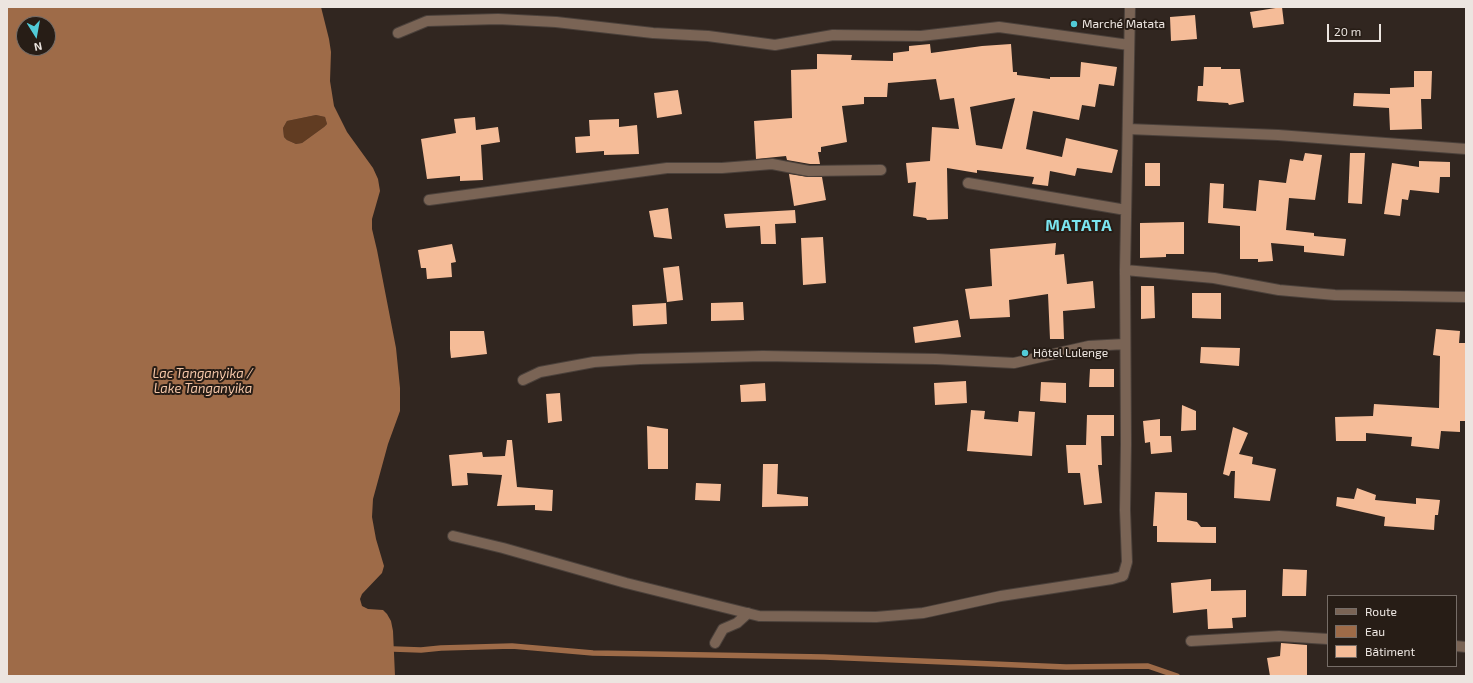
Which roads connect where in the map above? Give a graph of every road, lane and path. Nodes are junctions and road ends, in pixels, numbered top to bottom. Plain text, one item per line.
1 (1130, 7) edge
2 (398, 33) dead end
3 (1129, 45) junction
4 (1128, 129) junction
5 (1466, 149) edge
6 (881, 170) dead end
7 (968, 182) dead end
8 (429, 200) dead end
9 (1126, 210) junction
10 (1124, 270) junction
11 (1466, 297) edge
12 (1125, 344) junction
13 (523, 380) dead end
14 (453, 536) dead end
15 (748, 613) junction
16 (1327, 639) edge
17 (1191, 640) dead end
18 (715, 643) dead end

1 - 3 street
2 - 3 street
3 - 4 street
4 - 5 street
4 - 9 street
6 - 8 street
7 - 9 street
9 - 10 street
10 - 11 street
10 - 12 street
12 - 13 street
12 - 15 street
14 - 15 street
15 - 18 street
16 - 17 street

